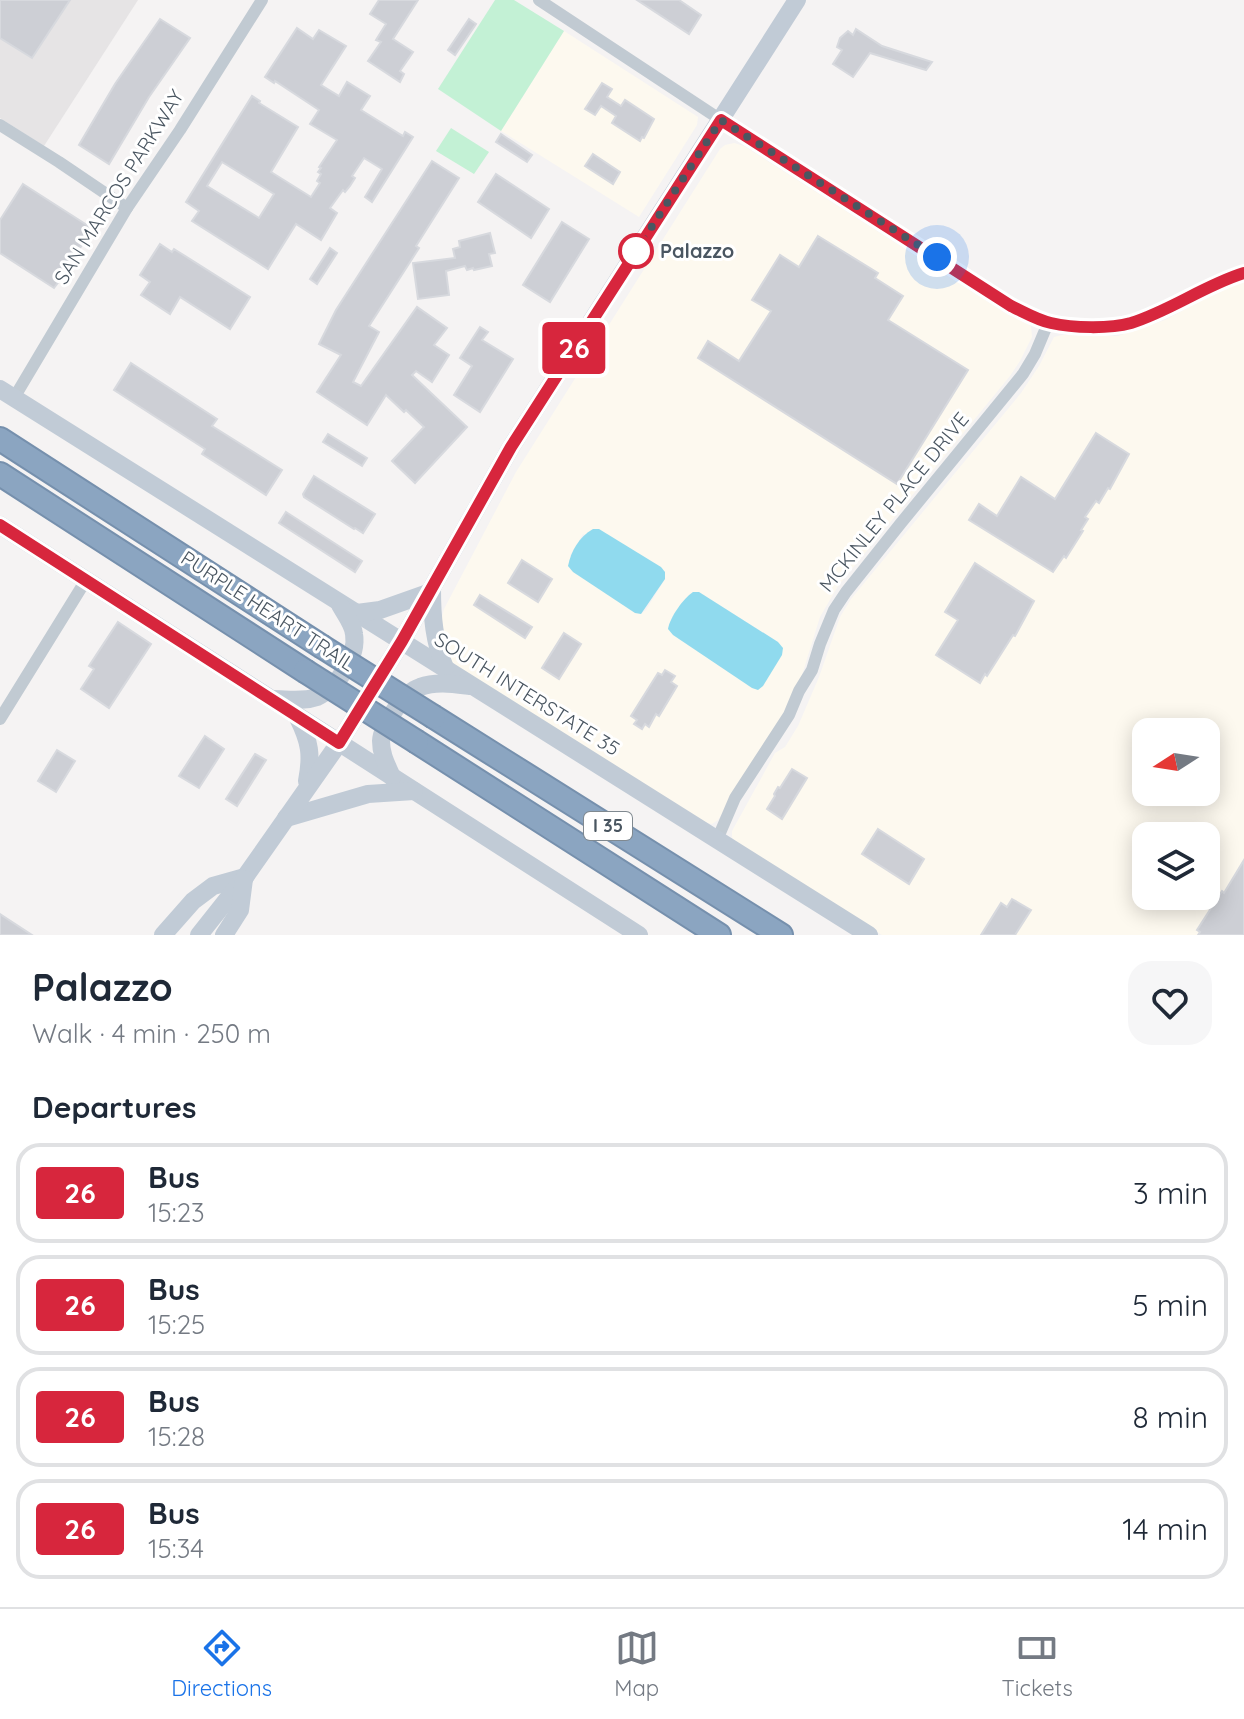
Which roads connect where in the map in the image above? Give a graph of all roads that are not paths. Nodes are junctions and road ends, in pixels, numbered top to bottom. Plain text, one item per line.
1 (262, 0) edge
2 (539, 0) edge
3 (797, 0) edge
4 (721, 120) junction
5 (0, 125) edge
6 (127, 208) junction
7 (1244, 273) edge
8 (1048, 323) junction
9 (7, 393) edge
10 (0, 439) edge
11 (0, 474) edge
12 (0, 525) edge
13 (86, 580) junction
14 (430, 590) junction
15 (338, 602) junction
16 (357, 613) junction
17 (402, 641) junction
18 (445, 668) junction
19 (473, 686) junction
20 (270, 698) junction
21 (297, 716) junction
22 (0, 719) edge
23 (339, 743) junction
24 (392, 777) junction
25 (306, 788) junction
26 (414, 791) junction
27 (286, 818) junction
28 (717, 840) junction
29 (245, 877) junction
30 (163, 935) edge
31 (199, 935) edge
32 (224, 935) edge
33 (639, 935) edge
34 (719, 935) edge
35 (781, 935) edge
36 (869, 935) edge

1 - 6 street, SAN MARCOS PARKWAY
2 - 4 street
3 - 4 main road
4 - 8 street
4 - 14 main road
5 - 6 street
6 - 9 street, SAN MARCOS PARKWAY
7 - 8 street
8 - 28 street, MCKINLEY PLACE DRIVE
9 - 15 main road, SOUTH INTERSTATE 35
10 - 35 highway, PURPLE HEART TRAIL / I 35, bridge
11 - 34 highway, PURPLE HEART TRAIL / I 35, bridge
12 - 13 main road
13 - 20 main road
13 - 22 street
14 - 16 main road
14 - 17 main road
14 - 18 main road
15 - 16 main road, SOUTH INTERSTATE 35
15 - 20 main road
16 - 17 main road, SOUTH INTERSTATE 35
17 - 18 main road, SOUTH INTERSTATE 35
17 - 23 main road
18 - 19 main road, SOUTH INTERSTATE 35
19 - 24 main road
19 - 28 main road, SOUTH INTERSTATE 35
20 - 21 main road
21 - 23 main road
21 - 25 main road
23 - 24 main road
23 - 25 main road
24 - 26 main road
25 - 27 main road
26 - 27 main road
26 - 33 main road
27 - 29 main road
28 - 36 main road, SOUTH INTERSTATE 35
29 - 30 main road
29 - 31 main road
29 - 32 main road

